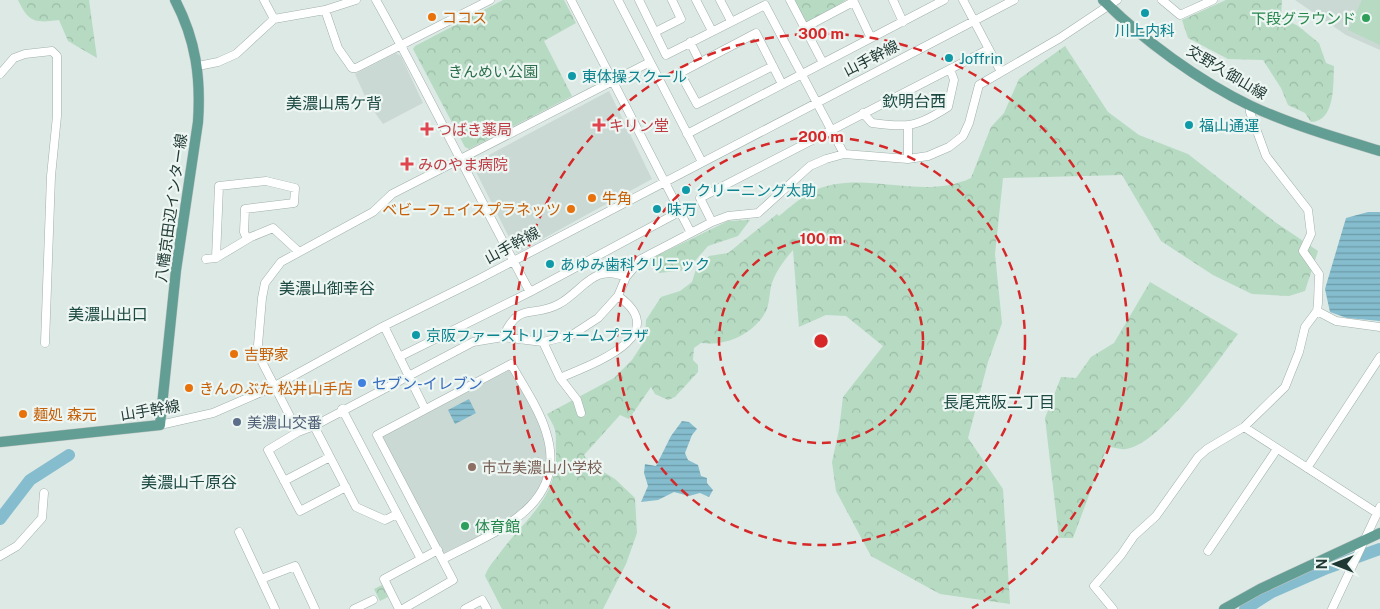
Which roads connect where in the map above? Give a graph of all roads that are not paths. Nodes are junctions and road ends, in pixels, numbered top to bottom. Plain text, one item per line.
1 (175, 0) edge
2 (264, 0) edge
3 (356, 0) edge
4 (376, 0) edge
5 (490, 0) edge
6 (571, 0) edge
7 (618, 0) edge
8 (639, 0) edge
9 (672, 0) edge
10 (696, 0) edge
11 (720, 0) edge
12 (790, 0) edge
13 (893, 0) edge
14 (963, 0) edge
15 (1014, 0) edge
16 (1162, 0) edge
17 (1213, 0) edge
18 (853, 1) edge
19 (940, 1) edge
20 (1109, 2) edge
21 (325, 10) junction
22 (274, 19) junction
23 (732, 22) junction
24 (903, 22) junction
25 (974, 22) junction
26 (804, 28) junction
27 (712, 31) junction
28 (655, 32) junction
29 (871, 38) junction
30 (690, 42) junction
31 (402, 45) junction
32 (989, 49) junction
33 (650, 62) junction
34 (700, 62) junction
35 (823, 63) junction
36 (198, 66) junction
37 (773, 66) junction
38 (950, 68) junction
39 (1001, 72) junction
40 (0, 74) edge
41 (802, 74) junction
42 (612, 82) junction
43 (782, 84) junction
44 (817, 103) junction
45 (1250, 106) junction
46 (863, 113) junction
47 (908, 127) junction
48 (831, 129) junction
49 (687, 134) junction
50 (1380, 151) edge
51 (844, 154) junction
52 (908, 159) junction
53 (460, 161) junction
54 (702, 162) junction
55 (663, 181) junction
56 (678, 212) junction
57 (712, 222) junction
58 (691, 233) junction
59 (247, 239) junction
60 (298, 251) junction
61 (216, 258) junction
62 (206, 259) dead end
63 (513, 261) junction
64 (626, 277) junction
65 (530, 292) junction
66 (618, 296) junction
67 (1317, 311) junction
68 (384, 326) junction
69 (1380, 327) edge
70 (503, 337) junction
71 (543, 342) junction
72 (45, 343) dead end
73 (399, 357) junction
74 (1380, 357) edge
75 (409, 376) junction
76 (560, 378) junction
77 (273, 387) junction
78 (342, 409) junction
79 (425, 409) junction
80 (582, 413) dead end
81 (160, 425) junction
82 (314, 426) junction
83 (1244, 428) junction
84 (298, 432) junction
85 (0, 442) edge
86 (1277, 449) junction
87 (330, 457) junction
88 (1307, 468) junction
89 (284, 481) junction
90 (346, 487) junction
91 (44, 494) dead end
92 (1378, 510) edge
93 (397, 514) junction
94 (239, 532) dead end
95 (1380, 533) edge
96 (1361, 546) junction
97 (438, 550) junction
98 (1208, 551) dead end
99 (0, 556) edge
100 (421, 559) junction
101 (443, 559) junction
102 (261, 580) junction
103 (478, 592) dead end
104 (373, 600) dead end
105 (482, 600) junction
106 (275, 609) edge
107 (315, 609) edge
108 (354, 609) edge
109 (399, 609) edge
110 (403, 609) edge
111 (465, 609) edge
112 (487, 609) edge
113 (1113, 609) edge
114 (1224, 609) edge
115 (1332, 609) edge

1 - 36 main road, 八幡京田辺インター線
2 - 22 street
3 - 21 street
4 - 31 street
5 - 31 street
6 - 42 street
7 - 33 street
8 - 28 street
9 - 28 street
10 - 27 street
11 - 23 street
12 - 26 street
13 - 24 street
14 - 25 street
15 - 25 street, 山手幹線
16 - 17 street
18 - 26 street
18 - 29 street
19 - 24 street
20 - 39 street
20 - 45 main road, 交野久御山線
21 - 22 street
21 - 31 street
22 - 36 street
23 - 27 street
23 - 41 street
24 - 29 street
25 - 32 street
25 - 44 street, 山手幹線
26 - 35 street
27 - 30 street
28 - 30 street
29 - 35 street
30 - 34 street
31 - 53 street
32 - 38 street
32 - 39 street
33 - 42 street
33 - 49 street
34 - 37 street
34 - 37 street
35 - 41 street
36 - 81 main road, 八幡京田辺インター線
37 - 43 street
38 - 46 street
38 - 47 street
39 - 52 street
40 - 72 street
41 - 43 street
41 - 44 street
42 - 53 street
42 - 55 street
43 - 49 street
44 - 48 street
44 - 54 street, 山手幹線
45 - 50 main road, 交野久御山線
45 - 67 street
46 - 47 street
46 - 48 street
47 - 52 street
48 - 51 street
48 - 57 street
49 - 54 street
51 - 52 street
51 - 57 street
53 - 60 street
53 - 63 street
54 - 55 street, 山手幹線
55 - 56 street
55 - 63 street, 山手幹線
56 - 58 street
56 - 65 street
57 - 58 street
58 - 64 street
59 - 60 street
59 - 61 street
59 - 61 street
60 - 77 street
61 - 62 street
63 - 65 street
63 - 68 street, 山手幹線
64 - 66 street
64 - 70 street
65 - 73 street
66 - 71 street
66 - 76 street
67 - 69 street
67 - 83 street
68 - 73 street
68 - 77 street, 山手幹線
70 - 71 street
70 - 75 street
71 - 76 street
73 - 75 street
74 - 88 street
75 - 78 street
75 - 79 street
76 - 80 street
77 - 81 street, 山手幹線
77 - 84 street
78 - 82 street
78 - 93 street
79 - 97 street
79 - 101 street
81 - 85 main road, 山手幹線
82 - 84 street
82 - 87 street
83 - 86 street
83 - 113 street
84 - 89 street
86 - 88 street
86 - 98 street
87 - 89 street
87 - 90 street
88 - 92 street
89 - 90 street
90 - 93 street
91 - 99 street
92 - 96 street
93 - 100 street
94 - 102 street
95 - 96 main road
96 - 114 main road
96 - 115 street
97 - 100 street
97 - 101 street
100 - 109 street
101 - 110 street
102 - 106 street
102 - 107 street
103 - 105 street
104 - 108 street
105 - 111 street
105 - 112 street

